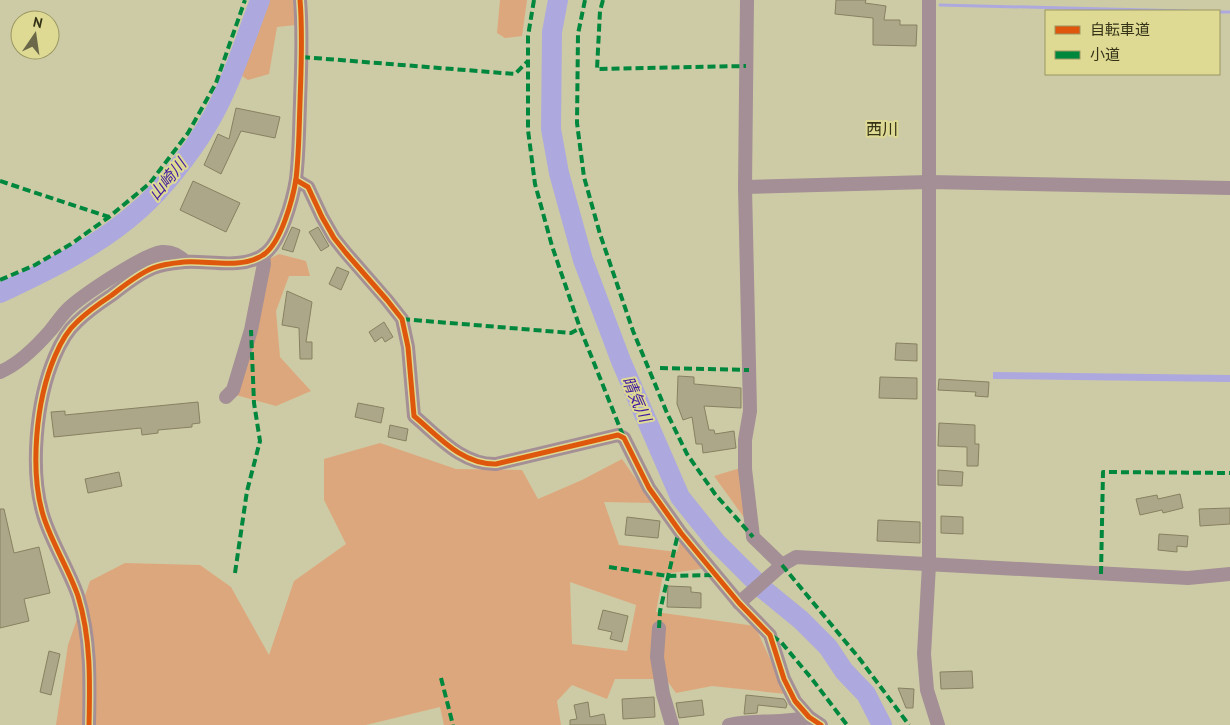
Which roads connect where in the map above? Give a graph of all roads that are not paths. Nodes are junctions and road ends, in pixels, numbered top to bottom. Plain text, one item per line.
1 (300, 0) edge
2 (747, 0) edge
3 (930, 0) edge
4 (296, 180) junction
5 (929, 182) junction
6 (745, 186) junction
7 (1230, 188) edge
8 (263, 255) junction
9 (186, 262) junction
10 (0, 372) edge
11 (226, 397) dead end
12 (782, 565) junction
13 (929, 565) junction
14 (1230, 574) edge
15 (739, 603) junction
16 (658, 628) dead end
17 (810, 717) junction
18 (89, 725) edge
19 (672, 725) edge
20 (730, 725) edge
21 (821, 725) edge
22 (938, 725) edge

1 - 4 street
2 - 6 street
3 - 5 street
4 - 8 street
4 - 15 street
5 - 6 street
5 - 7 street
5 - 13 street
6 - 12 street
8 - 9 street
8 - 11 street
9 - 10 street
9 - 18 street
12 - 13 street
12 - 15 street
13 - 14 street
13 - 22 street
15 - 17 street
16 - 19 street
17 - 20 street
17 - 21 street

